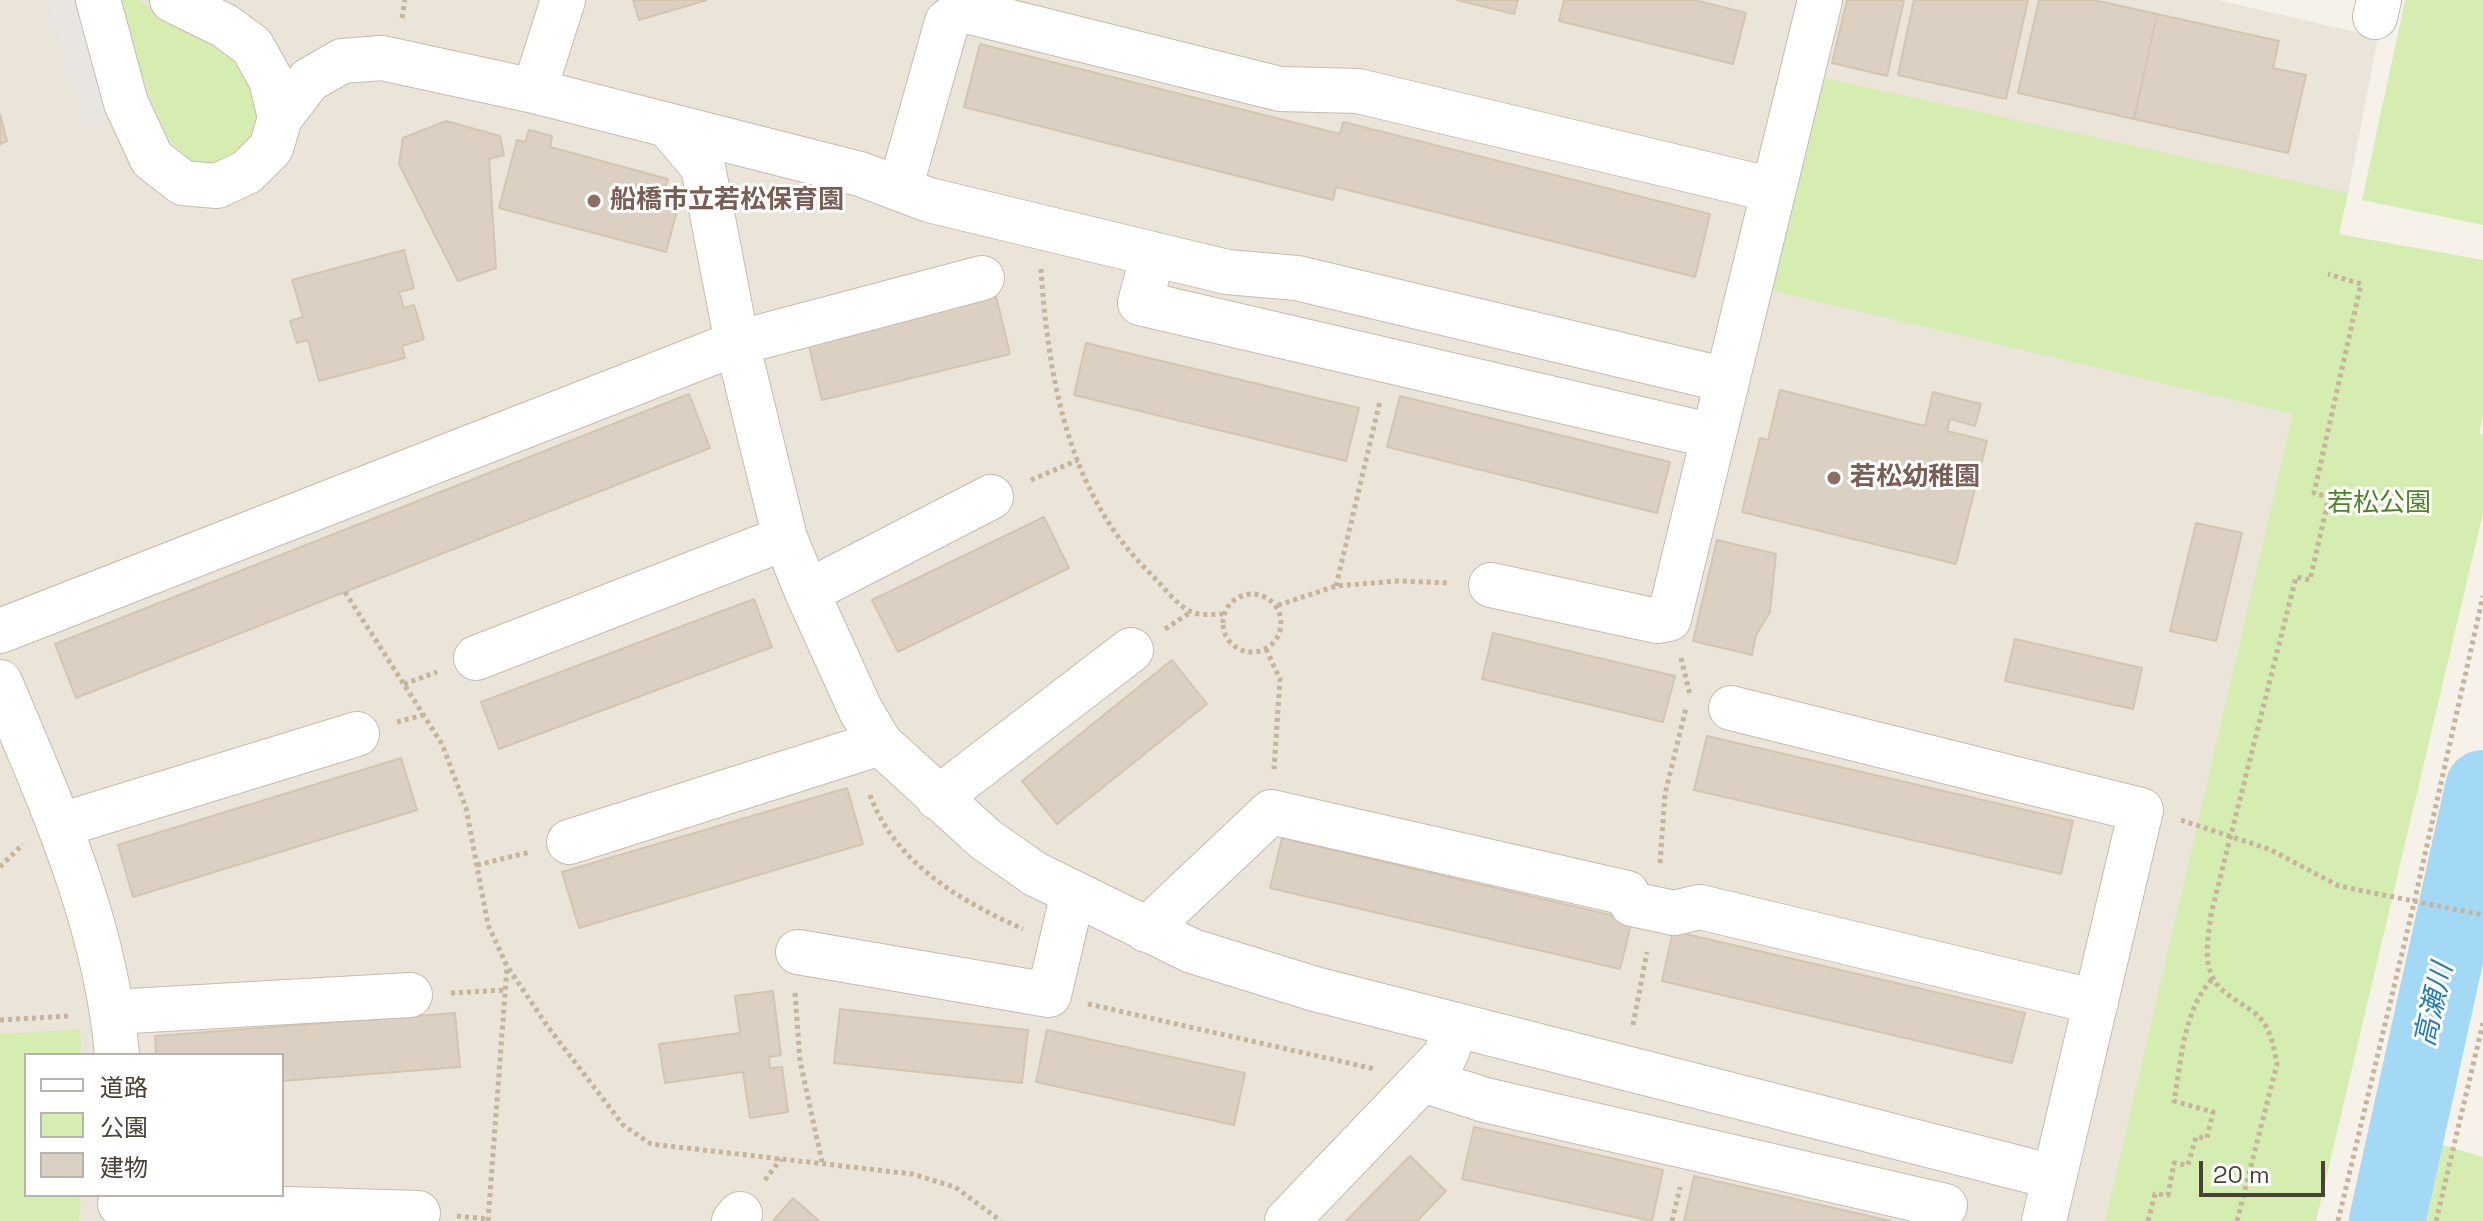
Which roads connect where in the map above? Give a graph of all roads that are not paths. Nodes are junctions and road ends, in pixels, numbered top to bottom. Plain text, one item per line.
1 (98, 0) edge
2 (172, 0) edge
3 (563, 0) edge
4 (1820, 0) edge
5 (534, 91) junction
6 (280, 118) junction
7 (670, 128) junction
8 (900, 189) junction
9 (1773, 190) junction
10 (1153, 254) junction
11 (982, 278) dead end
12 (737, 343) junction
13 (1726, 380) junction
14 (1713, 436) junction
15 (991, 497) road end
16 (785, 538) junction
17 (1491, 585) road end
18 (807, 592) junction
19 (0, 631) edge
20 (1131, 650) dead end
21 (476, 658) dead end
22 (0, 682) edge
23 (1731, 708) dead end
24 (357, 734) dead end
25 (880, 743) junction
26 (938, 798) junction
27 (42, 834) junction
28 (569, 842) road end
29 (1073, 893) junction
30 (1146, 930) junction
31 (798, 952) road end
32 (410, 995) road end
33 (2096, 1002) junction
34 (94, 1014) junction
35 (1457, 1025) junction
36 (116, 1053) edge
37 (1423, 1080) junction
38 (1911, 1141) junction
39 (2054, 1177) junction
40 (1899, 1196) junction
41 (1945, 1206) dead end
42 (119, 1207) edge
43 (418, 1213) dead end
44 (1287, 1221) edge
45 (2044, 1221) edge

1 - 6 street
2 - 6 street
3 - 5 street
4 - 9 street
5 - 6 street
5 - 7 street
7 - 8 street
7 - 12 street
8 - 9 street
8 - 10 street
9 - 13 street
10 - 13 street
10 - 14 street
11 - 12 street
12 - 16 street
12 - 19 street
13 - 14 street
14 - 17 street
15 - 18 street
16 - 18 street
16 - 21 street
18 - 25 street
20 - 26 street
22 - 27 street
23 - 33 street
24 - 27 street
25 - 26 street
25 - 28 street
26 - 29 street
27 - 34 street
29 - 30 street
29 - 31 street
30 - 33 street
30 - 35 street
32 - 34 street
33 - 39 street
34 - 36 street
35 - 37 street
35 - 38 street
37 - 40 street
37 - 44 street
38 - 39 street
38 - 40 street
39 - 45 street
40 - 41 street
42 - 43 street

